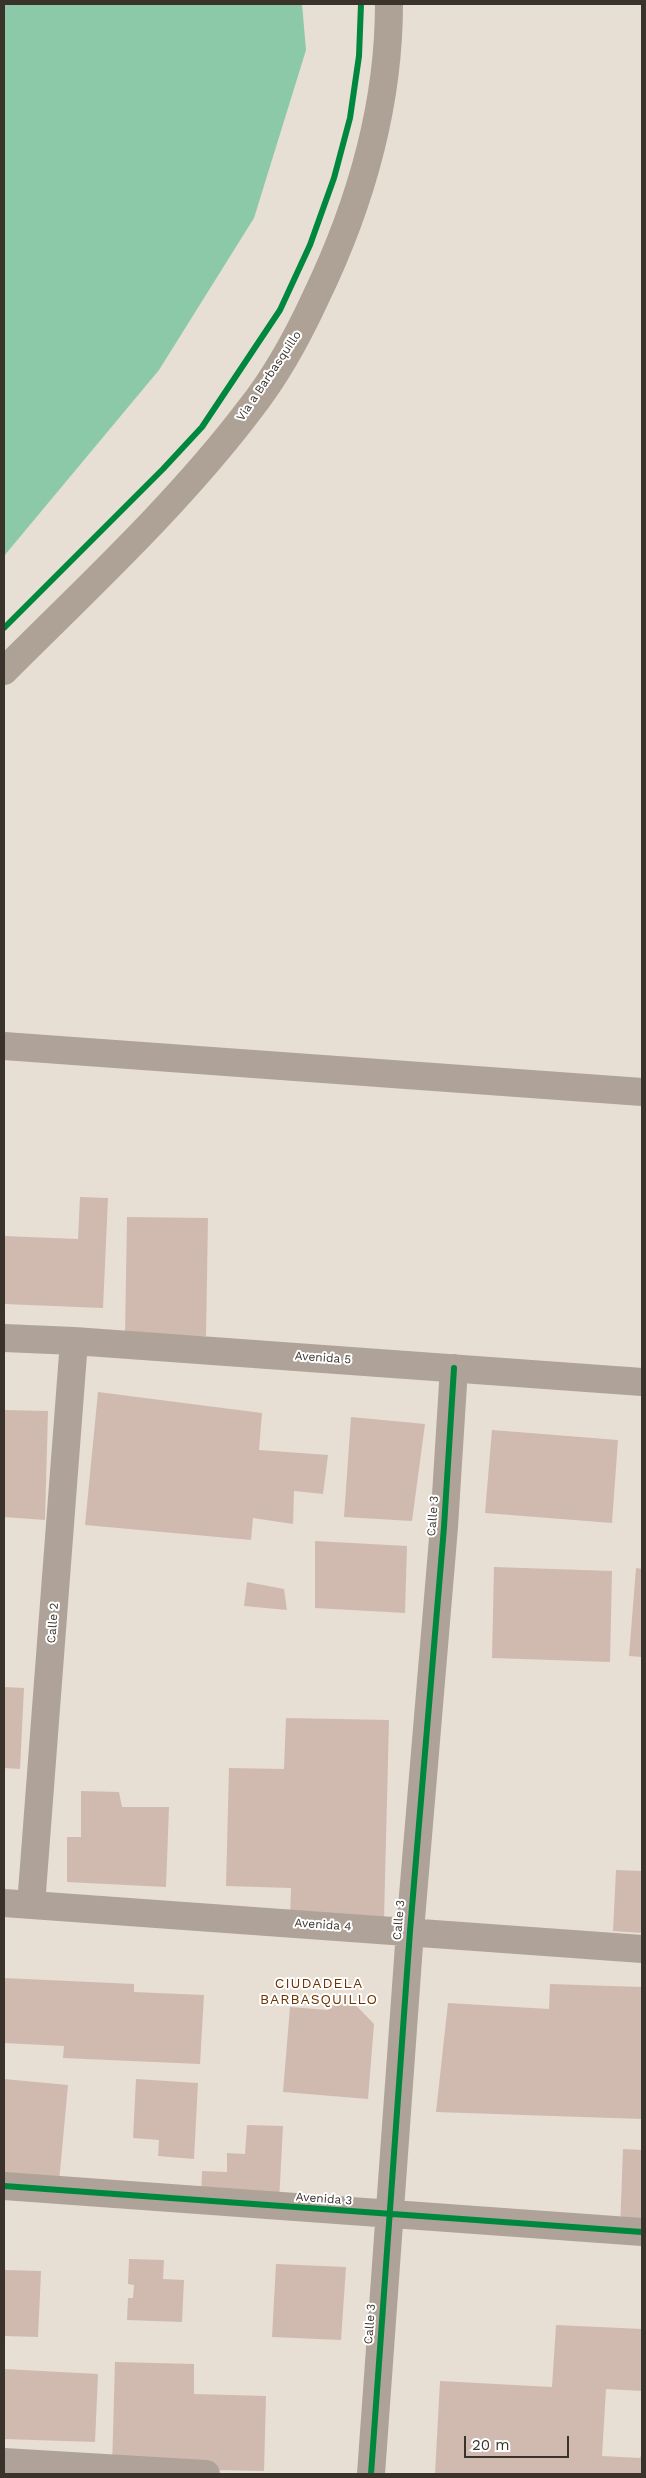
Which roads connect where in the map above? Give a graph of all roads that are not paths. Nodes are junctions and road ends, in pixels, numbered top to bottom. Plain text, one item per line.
1 (389, 4) edge
2 (4, 671) edge
3 (4, 1046) edge
4 (642, 1092) edge
5 (4, 1338) edge
6 (74, 1341) junction
7 (454, 1368) junction
8 (642, 1382) edge
9 (4, 1903) edge
10 (31, 1905) junction
11 (410, 1931) junction
12 (642, 1949) edge
13 (4, 2186) edge
14 (389, 2215) junction
15 (642, 2232) edge
16 (4, 2462) edge
17 (206, 2474) edge
18 (371, 2474) edge

1 - 2 main road, Via a Barbasquillo
3 - 4 street
5 - 6 street, Avenida 5
6 - 7 street, Avenida 5
6 - 10 street, Calle 2
7 - 8 street, Avenida 5
7 - 11 street, Calle 3
9 - 10 street, Avenida 4
10 - 11 street, Avenida 4
11 - 12 street, Avenida 4
11 - 14 street, Calle 3
13 - 14 street, Avenida 3
14 - 15 street, Avenida 3
14 - 18 street, Calle 3
16 - 17 street

